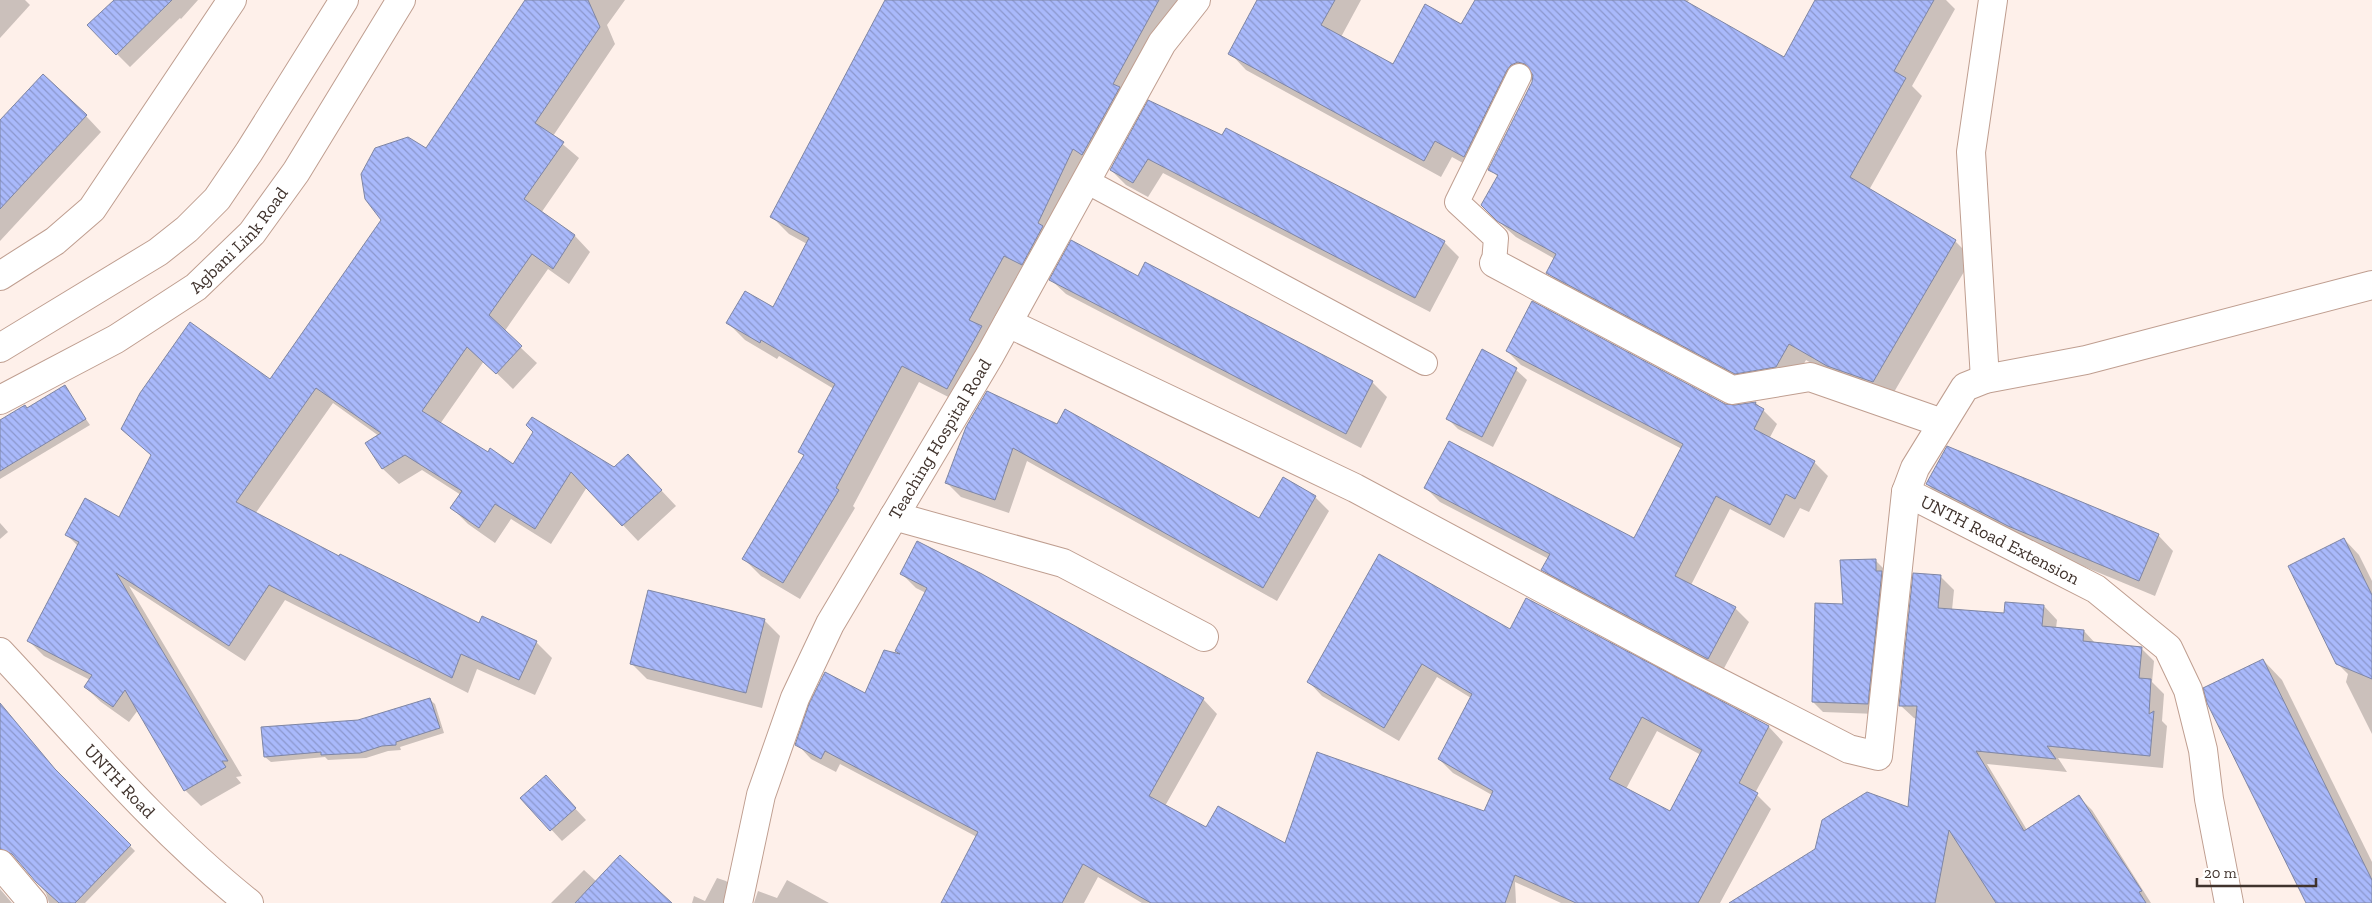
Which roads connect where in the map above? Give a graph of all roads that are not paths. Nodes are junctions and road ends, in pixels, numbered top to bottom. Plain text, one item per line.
1 (232, 0) edge
2 (344, 0) edge
3 (401, 0) edge
4 (1196, 0) edge
5 (1993, 0) edge
6 (1519, 76) dead end
7 (1086, 181) junction
8 (1494, 263) joint
9 (0, 276) edge
10 (2372, 285) edge
11 (1008, 323) junction
12 (0, 348) edge
13 (1425, 363) dead end
14 (1985, 378) junction
15 (0, 400) edge
16 (1942, 423) junction
17 (1906, 492) junction
18 (894, 516) junction
19 (1204, 637) dead end
20 (0, 652) edge
21 (0, 864) edge
22 (33, 903) edge
23 (249, 903) edge
24 (738, 903) edge
25 (2229, 903) edge

1 - 9 street
2 - 12 street
3 - 15 street, Agbani Link Road
4 - 7 street, Teaching Hospital Road
5 - 14 street
6 - 8 lane
7 - 11 street, Teaching Hospital Road
7 - 13 lane
8 - 16 street
10 - 14 street, UNTH Road Extension
11 - 17 street
11 - 18 street, Teaching Hospital Road
14 - 16 street, UNTH Road Extension
16 - 17 street, UNTH Road Extension
17 - 25 street, UNTH Road Extension
18 - 19 street
18 - 24 street, Teaching Hospital Road
20 - 23 street, UNTH Road
21 - 22 street

